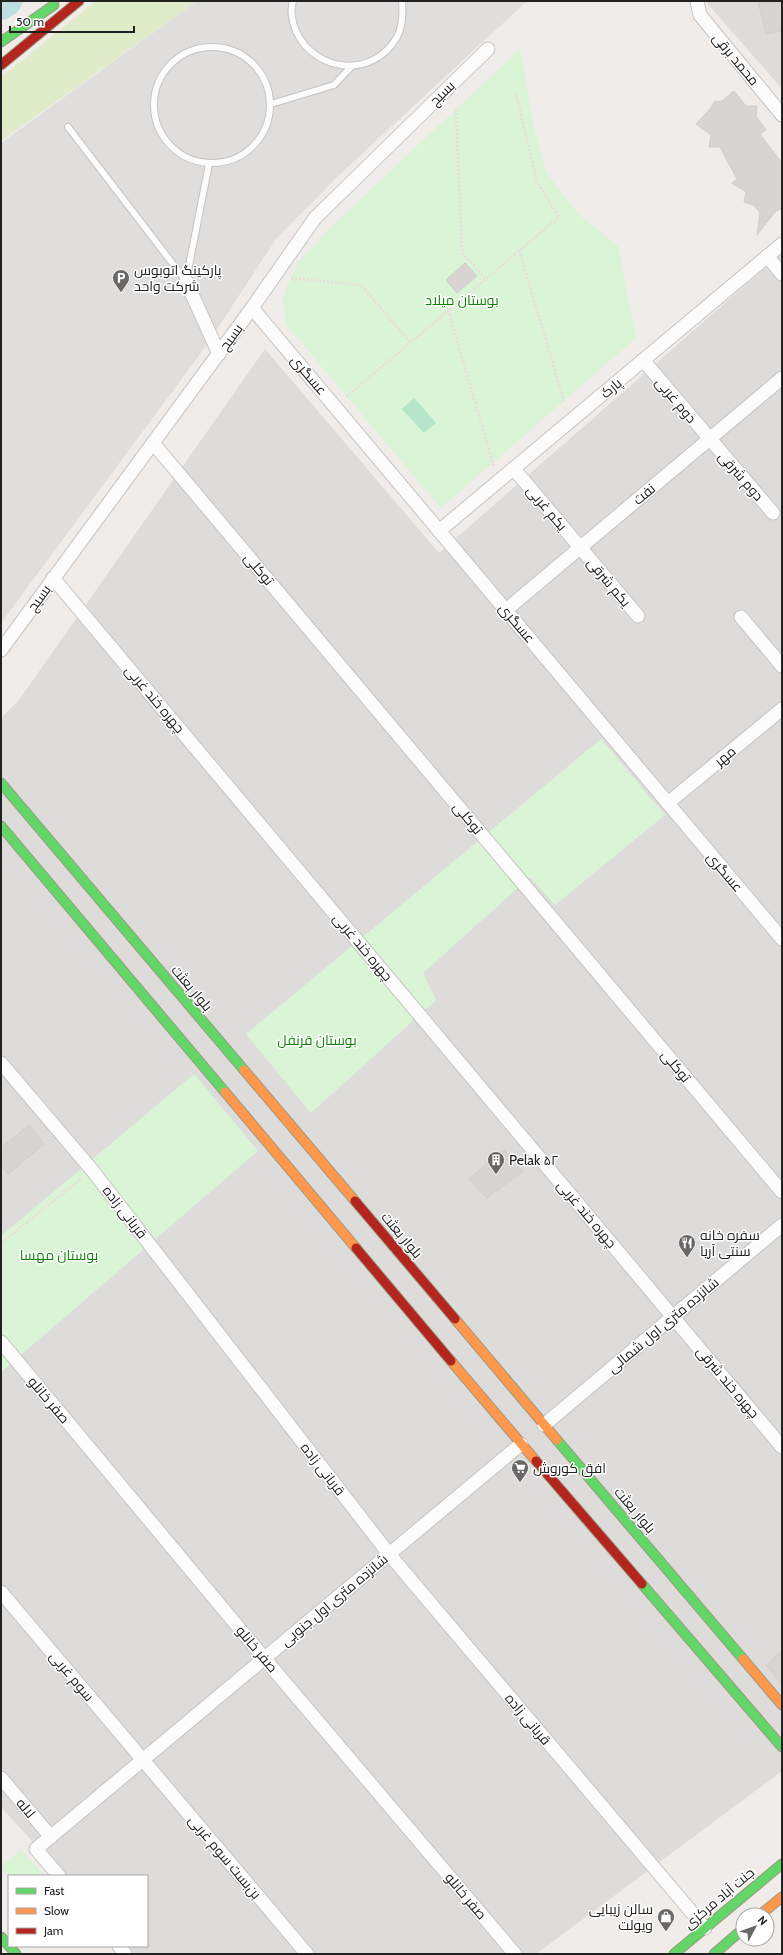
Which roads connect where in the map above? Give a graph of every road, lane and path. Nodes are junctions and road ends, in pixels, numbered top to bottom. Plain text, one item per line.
1 (60, 1) edge
2 (79, 1) edge
3 (293, 1) edge
4 (402, 1) edge
5 (697, 1) edge
6 (1, 42) edge
7 (488, 49) dead end
8 (1, 65) edge
9 (351, 67) junction
10 (516, 94) dead end
11 (271, 104) junction
12 (456, 109) dead end
13 (782, 115) edge
14 (68, 127) dead end
15 (209, 164) junction
16 (782, 244) edge
17 (519, 250) junction
18 (767, 256) junction
19 (782, 274) edge
20 (485, 278) junction
21 (286, 280) dead end
22 (186, 281) junction
23 (252, 308) junction
24 (448, 310) junction
25 (410, 342) junction
26 (219, 354) junction
27 (643, 360) junction
28 (782, 378) edge
29 (564, 401) dead end
30 (335, 406) junction
31 (710, 439) junction
32 (153, 443) junction
33 (514, 469) junction
34 (490, 488) junction
35 (773, 513) dead end
36 (440, 531) junction
37 (580, 548) junction
38 (53, 578) junction
39 (506, 610) junction
40 (638, 616) dead end
41 (741, 617) dead end
42 (1, 650) edge
43 (782, 666) edge
44 (782, 709) edge
45 (1, 783) edge
46 (668, 803) junction
47 (1, 826) edge
48 (782, 939) edge
49 (1, 1063) edge
50 (92, 1170) junction
51 (782, 1192) edge
52 (782, 1226) edge
53 (1, 1243) edge
54 (673, 1317) junction
55 (1, 1342) edge
56 (541, 1427) junction
57 (524, 1441) junction
58 (782, 1447) edge
59 (389, 1554) junction
60 (2, 1596) edge
61 (264, 1658) junction
62 (782, 1705) edge
63 (782, 1747) edge
64 (142, 1760) junction
65 (1, 1778) edge
66 (51, 1837) junction
67 (782, 1864) edge
68 (58, 1875) edge
69 (782, 1897) edge
70 (770, 1907) edge
71 (705, 1928) junction
72 (735, 1936) edge
73 (1, 1937) edge
74 (8, 1945) edge
75 (307, 1954) edge
76 (515, 1954) edge
77 (674, 1954) edge
78 (714, 1954) edge

1 - 6 main road
2 - 8 main road
3 - 9 lane
4 - 9 lane
5 - 13 street, محمد برقی
7 - 23 street, بسیج
9 - 11 lane
10 - 17 path
11 - 15 lane
11 - 15 lane
12 - 20 path
14 - 22 lane
15 - 22 lane
16 - 18 street, پارک
17 - 20 path
17 - 29 path
18 - 19 street
18 - 27 street, پارک
20 - 24 path
21 - 25 path
22 - 26 street
23 - 26 street, بسیج
23 - 30 street, عسگری
24 - 25 path
24 - 34 path
25 - 30 path
26 - 32 street, بسیج
27 - 31 street, دوم غربی
27 - 33 street, پارک
28 - 31 street, نفت
30 - 36 street, عسگری
31 - 35 street, دوم شرقی
31 - 37 street, نفت
32 - 38 street, بسیج
32 - 51 street, توکلی
33 - 34 street, پارک
33 - 37 street, یکم غربی
34 - 36 street, پارک
36 - 39 street, عسگری
37 - 39 street, نفت
37 - 40 street, یکم شرقی
38 - 42 street, بسیج
38 - 54 street, چهره خند غربی
39 - 46 street, عسگری
41 - 43 street
44 - 46 street, مهر
45 - 56 main road, بلوار بعثت
46 - 48 street, عسگری
47 - 57 main road
49 - 50 street, قربانی زاده
50 - 53 path
50 - 59 street, قربانی زاده
52 - 54 street, شانزده متری اول شمالی
54 - 56 street, شانزده متری اول شمالی
54 - 58 street, چهره خند شرقی
55 - 61 street, صفر خانلو
56 - 62 main road, بلوار بعثت
57 - 59 street, شانزده متری اول جنوبی
57 - 63 main road
59 - 61 street, شانزده متری اول جنوبی
59 - 71 street, قربانی زاده
60 - 64 street, سوم غربی
61 - 64 street, شانزده متری اول جنوبی
61 - 76 street, صفر خانلو
64 - 66 street, شانزده متری اول جنوبی
64 - 75 street, بن‌بست سوم غربی
65 - 66 street, لاله
66 - 68 street, شانزده متری اول جنوبی
67 - 71 main road, جنت آباد مرکزی
69 - 70 main road
71 - 77 main road, جنت آباد مرکزی
72 - 78 main road
73 - 74 main road

